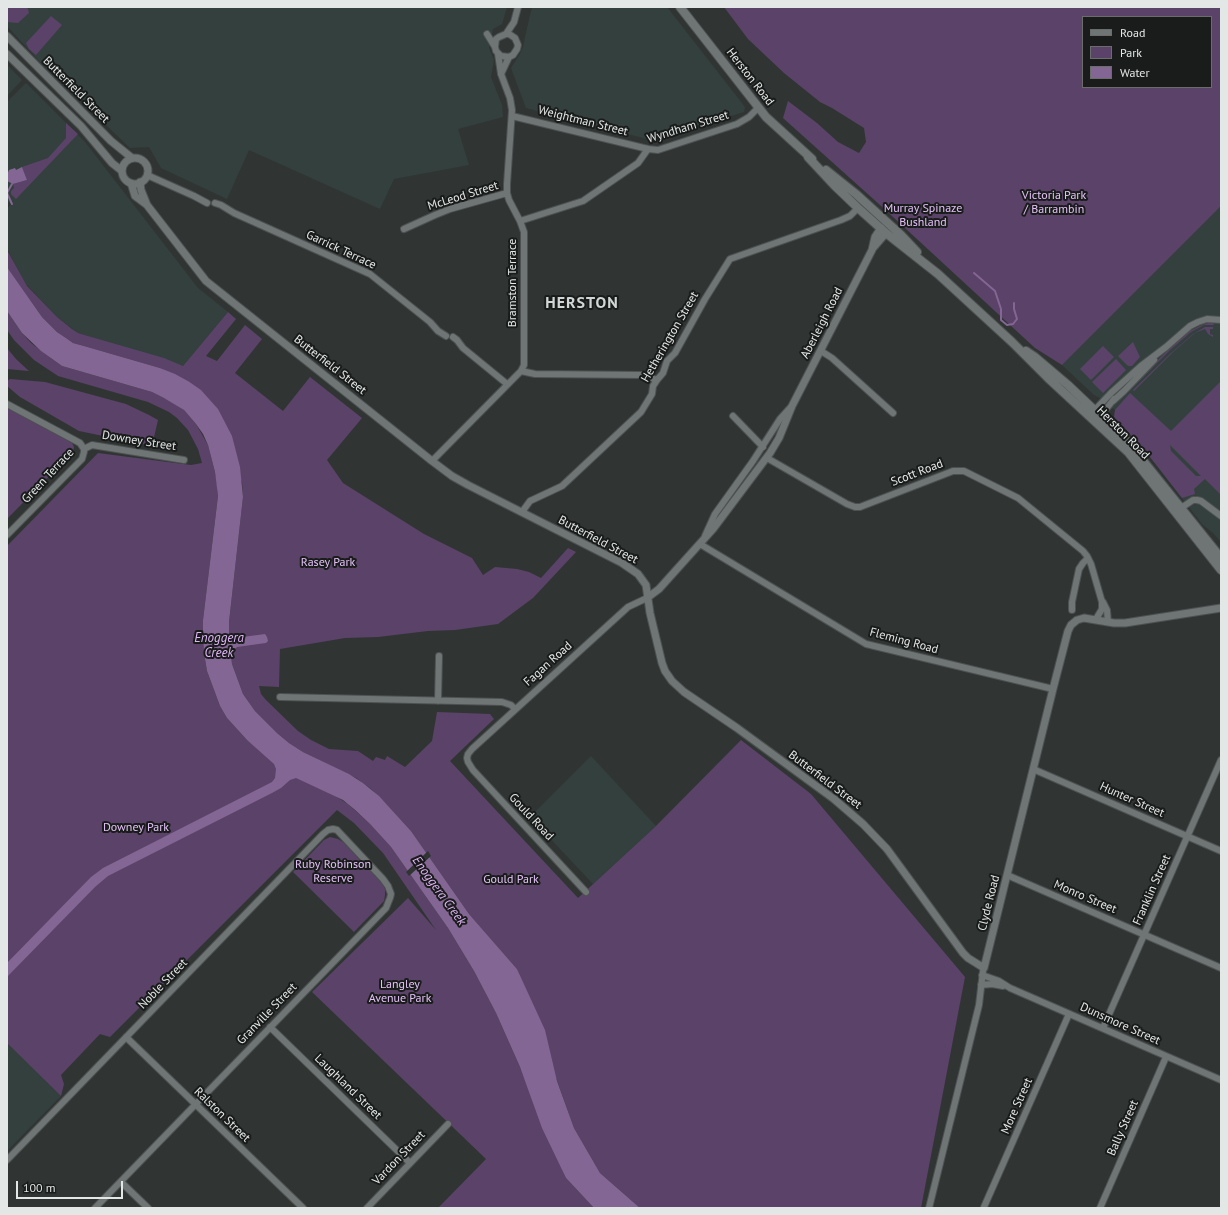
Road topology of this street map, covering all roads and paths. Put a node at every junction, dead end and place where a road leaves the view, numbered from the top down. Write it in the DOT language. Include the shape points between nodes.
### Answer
graph roads {
  1 [pos="518,7"];
  2 [pos="680,7"];
  3 [pos="514,22"];
  4 [pos="504,34"];
  5 [pos="7,36"];
  6 [pos="515,38"];
  7 [pos="495,47"];
  8 [pos="7,54"];
  9 [pos="498,54"];
  10 [pos="509,57"];
  11 [pos="501,74"];
  12 [pos="759,107"];
  13 [pos="512,116"];
  14 [pos="648,149"];
  15 [pos="808,156"];
  16 [pos="132,158"];
  17 [pos="122,171"];
  18 [pos="147,175"];
  19 [pos="140,182"];
  20 [pos="131,183"];
  21 [pos="507,193"];
  22 [pos="207,203"];
  23 [pos="215,203"];
  24 [pos="147,205"];
  25 [pos="858,208"];
  26 [pos="520,222"];
  27 [pos="889,224"];
  28 [pos="404,229"];
  29 [pos="884,231"];
  30 [pos="938,274"];
  31 [pos="1221,320"];
  32 [pos="1166,347"];
  33 [pos="821,351"];
  34 [pos="521,370"];
  35 [pos="657,380"];
  36 [pos="1124,382"];
  37 [pos="507,384"];
  38 [pos="1113,401"];
  39 [pos="7,404"];
  40 [pos="792,406"];
  41 [pos="893,413"];
  42 [pos="733,416"];
  43 [pos="1095,416"];
  44 [pos="763,447"];
  45 [pos="84,449"];
  46 [pos="767,458"];
  47 [pos="184,460"];
  48 [pos="432,461"];
  49 [pos="1182,508"];
  50 [pos="522,512"];
  51 [pos="1221,516"];
  52 [pos="7,535"];
  53 [pos="701,543"];
  54 [pos="1202,545"];
  55 [pos="1088,558"];
  56 [pos="1221,558"];
  57 [pos="1221,570"];
  58 [pos="647,598"];
  59 [pos="1102,600"];
  60 [pos="1221,608"];
  61 [pos="1072,610"];
  62 [pos="1092,619"];
  63 [pos="1108,622"];
  64 [pos="439,656"];
  65 [pos="1053,689"];
  66 [pos="280,697"];
  67 [pos="438,701"];
  68 [pos="515,710"];
  69 [pos="468,754"];
  70 [pos="1221,760"];
  71 [pos="1034,769"];
  72 [pos="337,830"];
  73 [pos="1188,836"];
  74 [pos="1221,850"];
  75 [pos="1007,875"];
  76 [pos="586,892"];
  77 [pos="1144,935"];
  78 [pos="1221,968"];
  79 [pos="983,971"];
  80 [pos="981,986"];
  81 [pos="1010,988"];
  82 [pos="1069,1014"];
  83 [pos="270,1027"];
  84 [pos="1103,1028"];
  85 [pos="126,1037"];
  86 [pos="1166,1057"];
  87 [pos="1221,1080"];
  88 [pos="196,1104"];
  89 [pos="448,1124"];
  90 [pos="7,1160"];
  91 [pos="410,1163"];
  92 [pos="121,1182"];
  93 [pos="984,1207"];
  94 [pos="95,1208"];
  95 [pos="148,1208"];
  96 [pos="304,1208"];
  97 [pos="366,1208"];
  98 [pos="929,1208"];
  99 [pos="1100,1208"];
  1 -- 3 [label="street"];
  2 -- 12 [label="main road, Herston Road"];
  3 -- 4 [label="street"];
  3 -- 6 [label="street"];
  4 -- 6 [label="street"];
  4 -- 7 [label="street" via="496,39"];
  4 -- 7 [label="street" via="487,34"];
  5 -- 16 [label="street, Butterfield Street" via="107,137"];
  6 -- 10 [label="street" via="517,49"];
  7 -- 9 [label="street"];
  8 -- 17 [label="street, Butterfield Street" via="81,126 112,163"];
  9 -- 10 [label="street"];
  9 -- 11 [label="street, Bramston Terrace"];
  10 -- 11 [label="street"];
  11 -- 13 [label="street, Bramston Terrace" via="510,98"];
  12 -- 14 [label="street, Wyndham Street" via="737,124 658,150"];
  12 -- 15 [label="main road, Herston Road" via="773,124"];
  13 -- 14 [label="street, Weightman Street"];
  13 -- 21 [label="street, Bramston Terrace"];
  14 -- 26 [label="street, Wyndham Street" via="638,163 583,201"];
  15 -- 25 [label="main road, Herston Road"];
  15 -- 27 [label="main road, Herston Road" via="845,184"];
  16 -- 17 [label="street" via="124,163"];
  16 -- 18 [label="street" via="139,158 145,163"];
  17 -- 20 [label="street" via="125,179"];
  18 -- 19 [label="street"];
  18 -- 22 [label="street"];
  19 -- 20 [label="street"];
  19 -- 24 [label="street, Butterfield Street"];
  20 -- 24 [label="street, Butterfield Street" via="135,196"];
  21 -- 26 [label="street, Bramston Terrace"];
  21 -- 28 [label="street, McLeod Street" via="450,209"];
  23 -- 37 [label="street, Garrick Terrace" via="370,274 438,331 457,340 463,348"];
  24 -- 48 [label="street, Butterfield Street" via="214,288"];
  25 -- 29 [label="main road, Herston Road"];
  25 -- 35 [label="street, Hetherington Street" via="842,220 730,259 675,353 667,361 663,374"];
  26 -- 34 [label="street, Bramston Terrace" via="524,232 524,365"];
  27 -- 29 [label="main road"];
  27 -- 30 [label="main road, Herston Road"];
  29 -- 30 [label="main road, Herston Road"];
  29 -- 33 [label="street, Aberleigh Road"];
  30 -- 43 [label="main road, Herston Road" via="1048,378"];
  31 -- 32 [label="street" via="1207,319 1198,322"];
  32 -- 36 [label="street"];
  32 -- 38 [label="street"];
  33 -- 40 [label="street, Aberleigh Road"];
  33 -- 41 [label="street"];
  34 -- 35 [label="street" via="535,374 643,374"];
  34 -- 37 [label="street"];
  35 -- 50 [label="street, Hetherington Street" via="641,412 562,486 530,501"];
  36 -- 38 [label="street"];
  36 -- 43 [label="street" via="1111,393"];
  37 -- 48 [label="street"];
  38 -- 43 [label="street"];
  39 -- 45 [label="street" via="76,442"];
  40 -- 44 [label="street, Aberleigh Road" via="780,419"];
  40 -- 46 [label="street, Aberleigh Road" via="779,438"];
  42 -- 44 [label="street"];
  43 -- 49 [label="main road, Herston Road" via="1128,442"];
  43 -- 54 [label="main road, Herston Road" via="1130,454"];
  44 -- 53 [label="street, Aberleigh Road" via="713,518"];
  45 -- 47 [label="street, Downey Street" via="92,445"];
  45 -- 52 [label="street, Green Terrace" via="82,459"];
  46 -- 53 [label="street, Aberleigh Road"];
  46 -- 55 [label="street, Scott Road" via="855,507 953,471 964,471 1018,498 1083,551"];
  48 -- 50 [label="street, Butterfield Street" via="458,480"];
  49 -- 51 [label="street" via="1192,500 1197,500"];
  49 -- 54 [label="main road" via="1186,520"];
  49 -- 56 [label="main road, Herston Road"];
  50 -- 58 [label="street, Butterfield Street" via="635,571 646,585"];
  53 -- 58 [label="street, Aberleigh Road" via="659,590"];
  53 -- 65 [label="street, Fleming Road" via="866,644"];
  54 -- 57 [label="main road, Herston Road"];
  55 -- 59 [label="street, Scott Road"];
  55 -- 61 [label="street" via="1079,569"];
  58 -- 68 [label="street, Fagan Road" via="628,607"];
  58 -- 79 [label="street, Butterfield Street" via="662,663 672,681 834,799 863,824 887,849 963,952"];
  59 -- 62 [label="street" via="1102,609"];
  59 -- 63 [label="street, Scott Road" via="1107,610"];
  60 -- 63 [label="street" via="1130,623"];
  62 -- 63 [label="street"];
  62 -- 65 [label="street, Clyde Road" via="1080,618 1070,626"];
  64 -- 67 [label="street"];
  65 -- 71 [label="street, Clyde Road"];
  66 -- 67 [label="street"];
  67 -- 68 [label="street" via="502,702 511,705"];
  68 -- 69 [label="street, Fagan Road"];
  69 -- 76 [label="street, Gould Road" via="468,762 473,770"];
  70 -- 73 [label="street, Franklin Street"];
  71 -- 73 [label="street, Hunter Street"];
  71 -- 75 [label="street, Clyde Road"];
  72 -- 83 [label="street, Granville Street" via="383,879 390,890 390,898 386,908"];
  72 -- 85 [label="street, Noble Street" via="328,830 323,834"];
  73 -- 74 [label="street, Hunter Street"];
  73 -- 77 [label="street, Franklin Street"];
  75 -- 77 [label="street, Monro Street"];
  75 -- 79 [label="street, Clyde Road"];
  77 -- 78 [label="street, Monro Street"];
  77 -- 84 [label="street, Franklin Street"];
  79 -- 80 [label="street, Clyde Road"];
  79 -- 81 [label="street, Dunsmore Street"];
  80 -- 81 [label="street, Dunsmore Street" via="995,984"];
  80 -- 98 [label="street, Clyde Road" via="979,1005"];
  81 -- 82 [label="street, Dunsmore Street"];
  82 -- 84 [label="street, Dunsmore Street"];
  82 -- 93 [label="street, More Street"];
  83 -- 88 [label="street, Granville Street"];
  83 -- 91 [label="street, Laughland Street"];
  84 -- 86 [label="street, Dunsmore Street"];
  85 -- 88 [label="street, Ralston Street"];
  85 -- 90 [label="street, Noble Street"];
  86 -- 87 [label="street, Dunsmore Street"];
  86 -- 99 [label="street, Bally Street"];
  88 -- 92 [label="street, Granville Street"];
  88 -- 96 [label="street, Ralston Street"];
  89 -- 91 [label="street, Vardon Street"];
  91 -- 97 [label="street, Vardon Street"];
  92 -- 94 [label="street, Granville Street"];
  92 -- 95 [label="street"];
}
